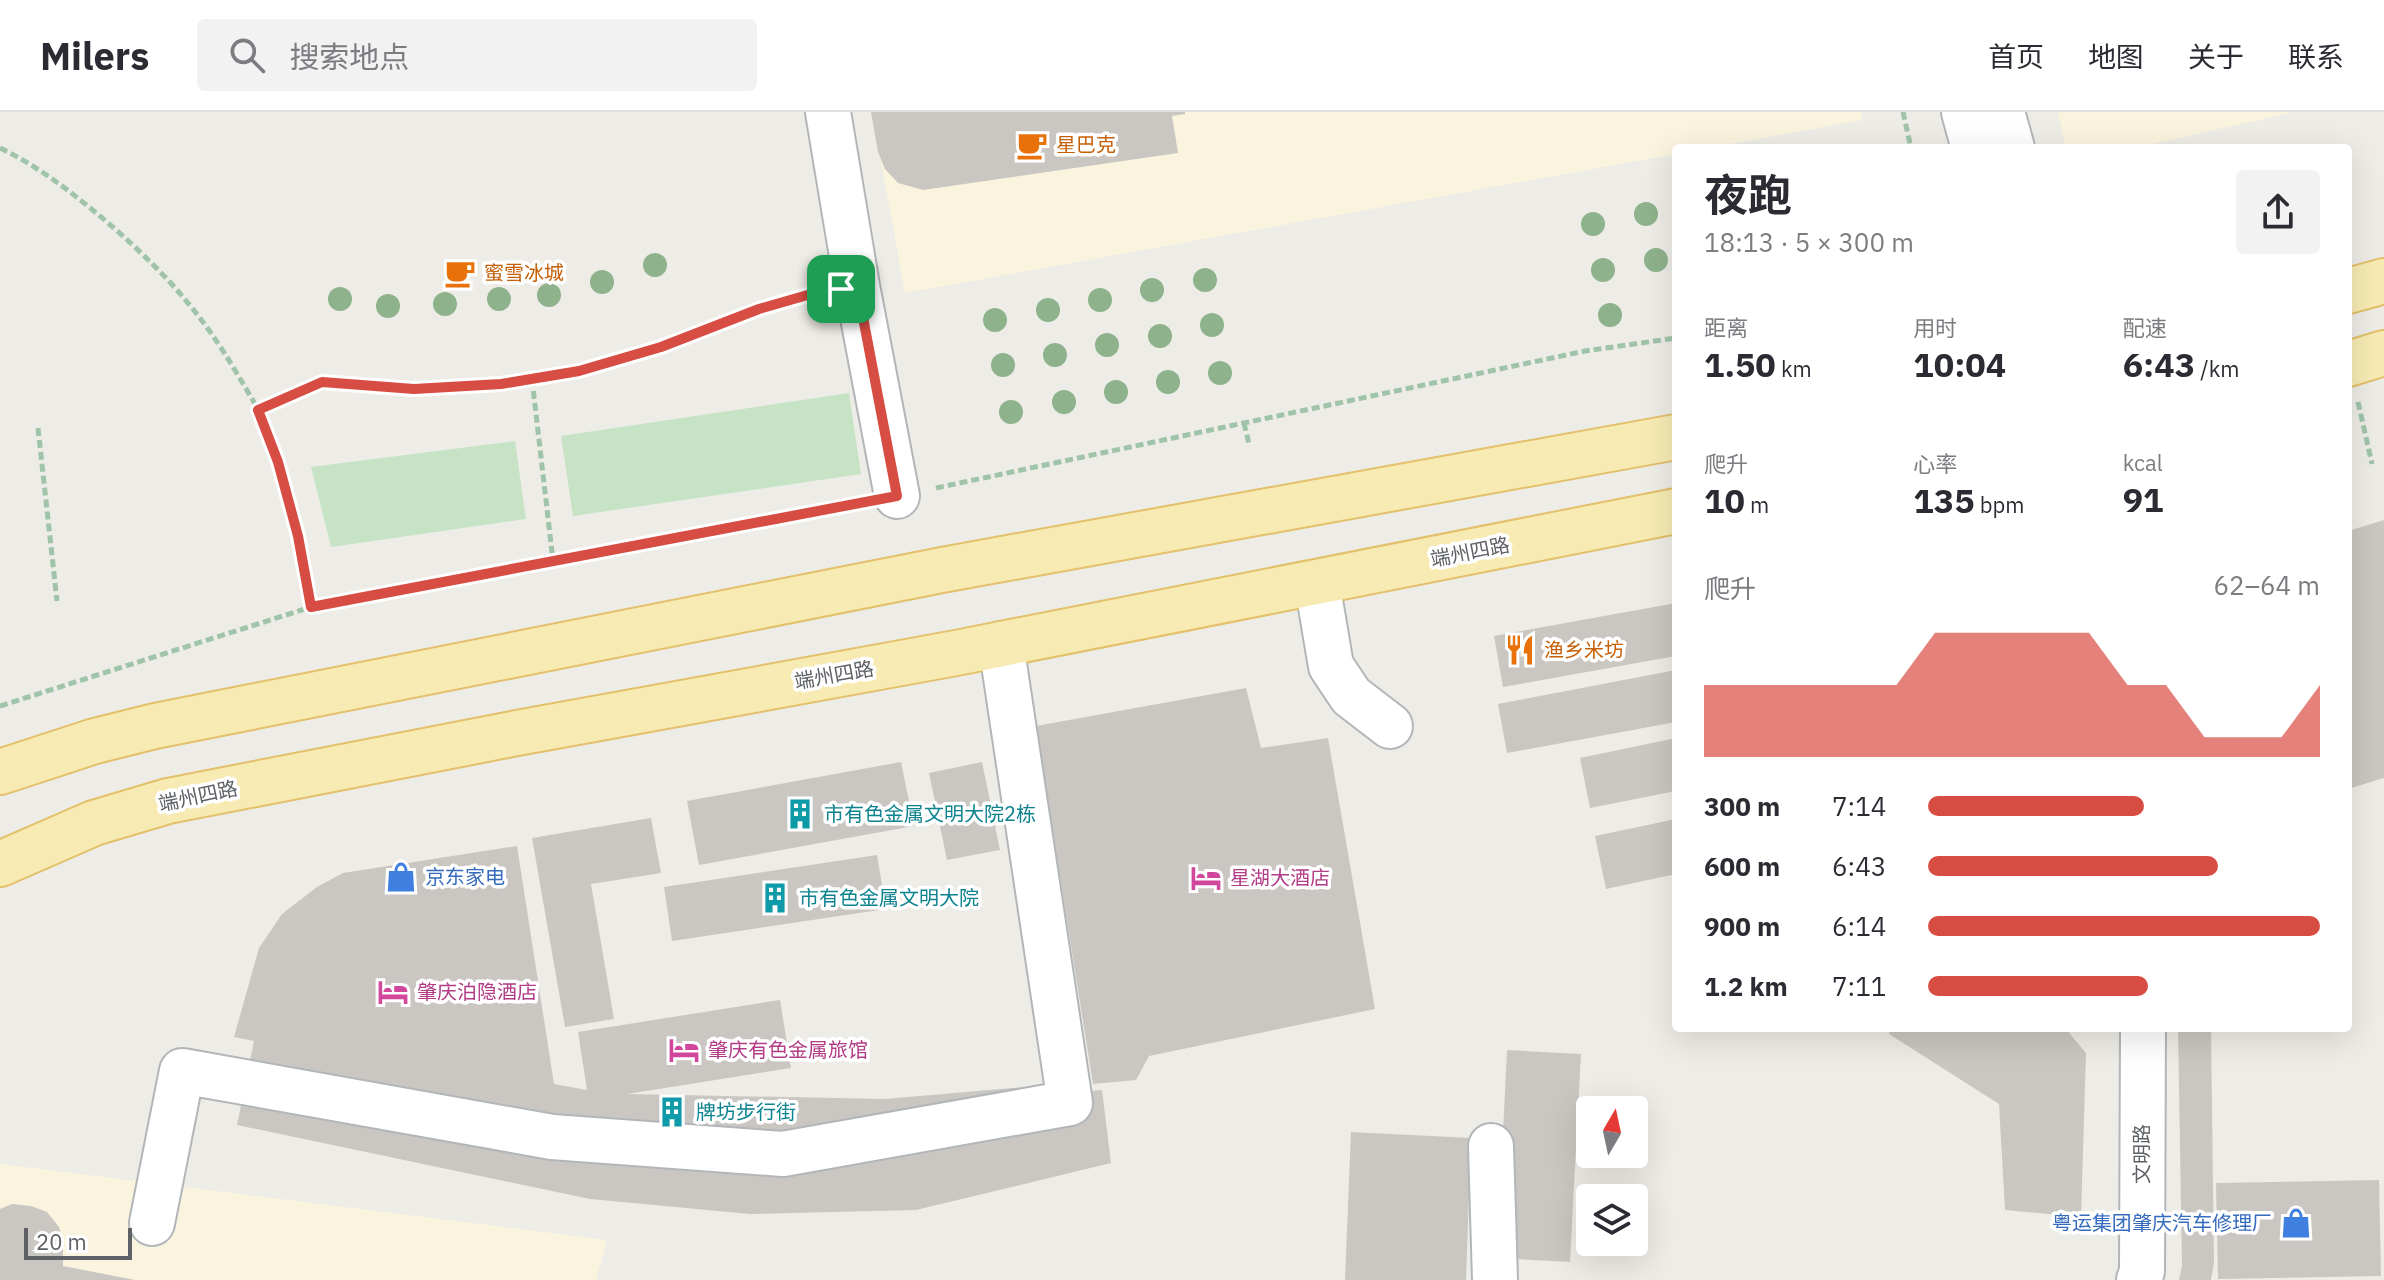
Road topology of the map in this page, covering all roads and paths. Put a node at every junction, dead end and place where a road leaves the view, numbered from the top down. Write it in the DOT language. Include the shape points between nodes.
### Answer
graph roads {
  1 [pos="828,112"];
  2 [pos="1903,112"];
  3 [pos="1964,112"];
  4 [pos="2002,112"];
  5 [pos="1910,144"];
  6 [pos="1973,144"];
  7 [pos="2011,144"];
  8 [pos="0,148"];
  9 [pos="2384,281"];
  10 [pos="857,286"];
  11 [pos="2352,290"];
  12 [pos="1672,339"];
  13 [pos="2361,360"];
  14 [pos="532,379"];
  15 [pos="258,410"];
  16 [pos="1244,423"];
  17 [pos="38,428"];
  18 [pos="1672,438"];
  19 [pos="1249,444"];
  20 [pos="2372,464"];
  21 [pos="897,496"];
  22 [pos="1672,512"];
  23 [pos="554,562"];
  24 [pos="1317,583"];
  25 [pos="57,601"];
  26 [pos="311,607"];
  27 [pos="1001,644"];
  28 [pos="1331,666"];
  29 [pos="0,706"];
  30 [pos="0,772"];
  31 [pos="0,864"];
  32 [pos="2143,1032"];
  33 [pos="1491,1146"];
  34 [pos="152,1223"];
  35 [pos="1495,1280"];
  36 [pos="2139,1280"];
  1 -- 10 [label="street"];
  2 -- 5 [label="path"];
  3 -- 6 [label="street"];
  4 -- 7 [label="street"];
  8 -- 15 [label="path" via="53,179 155,264 194,308"];
  9 -- 11 [label="main road"];
  10 -- 14 [label="path" via="759,309 661,347 579,371"];
  10 -- 21 [label="street"];
  12 -- 16 [label="path" via="1585,351"];
  13 -- 20 [label="path"];
  14 -- 15 [label="path" via="414,389 322,382"];
  14 -- 23 [label="path"];
  15 -- 26 [label="path" via="298,536"];
  16 -- 19 [label="path"];
  16 -- 21 [label="path"];
  17 -- 25 [label="path"];
  18 -- 30 [label="main road" via="942,570 155,726"];
  21 -- 23 [label="path"];
  22 -- 24 [label="main road, 端州四路"];
  23 -- 26 [label="path"];
  24 -- 27 [label="main road, 端州四路"];
  24 -- 28 [label="street"];
  26 -- 29 [label="path"];
  27 -- 31 [label="main road, 端州四路" via="168,801 94,823"];
  27 -- 34 [label="street" via="1070,1103 783,1154 552,1137 182,1071"];
  32 -- 36 [label="street, 文明路"];
  33 -- 35 [label="street"];
}
